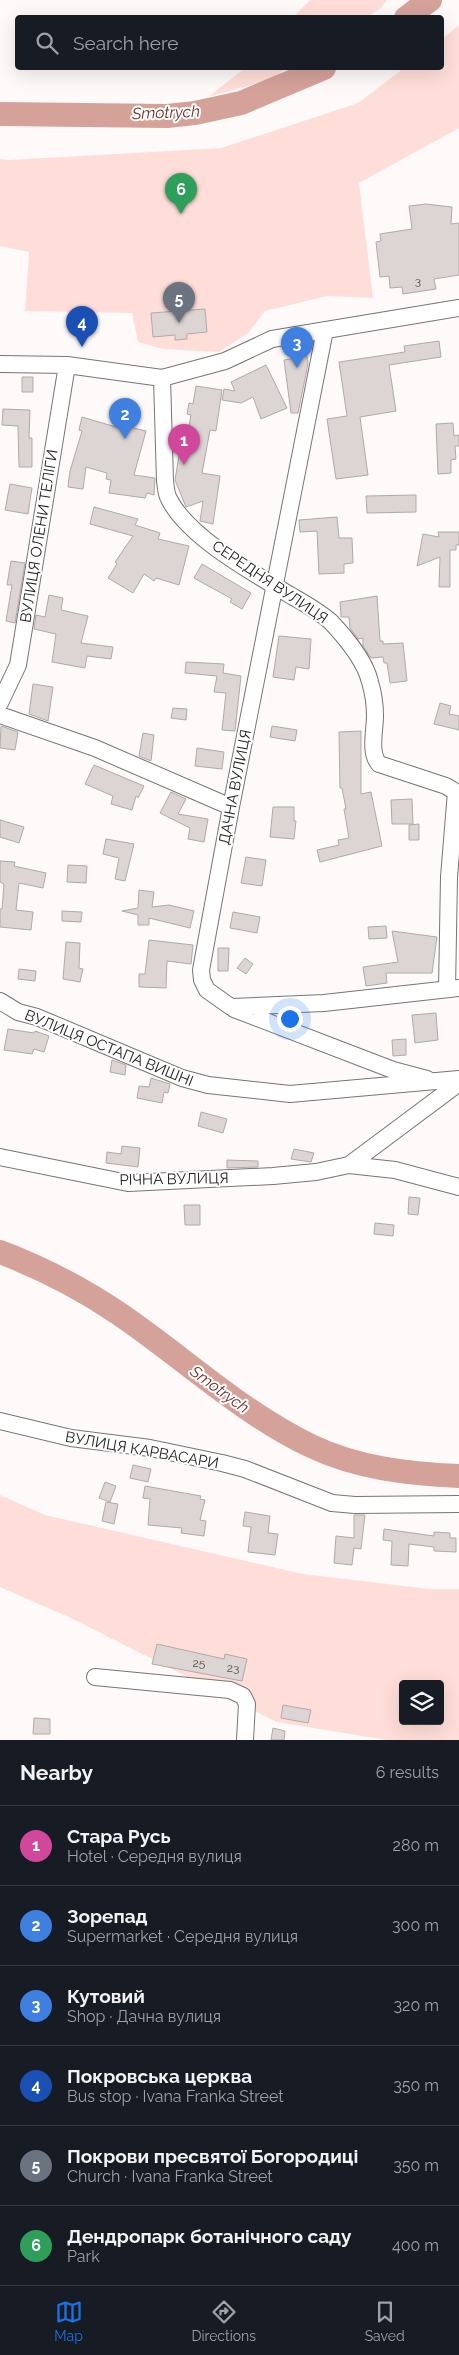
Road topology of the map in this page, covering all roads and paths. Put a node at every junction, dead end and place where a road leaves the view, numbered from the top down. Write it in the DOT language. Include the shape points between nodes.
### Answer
graph roads {
  1 [pos="459,308"];
  2 [pos="325,330"];
  3 [pos="0,364"];
  4 [pos="67,365"];
  5 [pos="162,378"];
  6 [pos="275,586"];
  7 [pos="0,703"];
  8 [pos="0,715"];
  9 [pos="457,793"];
  10 [pos="231,807"];
  11 [pos="453,988"];
  12 [pos="0,1001"];
  13 [pos="231,1007"];
  14 [pos="459,1081"];
  15 [pos="434,1082"];
  16 [pos="0,1157"];
  17 [pos="348,1164"];
  18 [pos="459,1187"];
  19 [pos="0,1420"];
  20 [pos="459,1504"];
  21 [pos="94,1677"];
  22 [pos="245,1740"];
  1 -- 2 [label="street"];
  2 -- 5 [label="street" via="272,339 225,361"];
  2 -- 6 [label="street, ДАЧНА ВУЛИЦЯ"];
  3 -- 4 [label="street"];
  4 -- 5 [label="street"];
  4 -- 7 [label="street, ВУЛИЦЯ ОЛЕНИ ТЕЛІГИ" via="18,665"];
  5 -- 6 [label="street, СЕРЕДНЯ ВУЛИЦЯ" via="167,498 183,520 204,538"];
  6 -- 9 [label="street, СЕРЕДНЯ ВУЛИЦЯ" via="330,622 364,666 375,714 374,753 377,762 446,786"];
  6 -- 10 [label="street, ДАЧНА ВУЛИЦЯ"];
  8 -- 10 [label="street" via="95,748"];
  9 -- 11 [label="street" via="449,877"];
  10 -- 13 [label="street, ДАЧНА ВУЛИЦЯ" via="201,970 207,990"];
  11 -- 13 [label="street" via="324,1003"];
  12 -- 15 [label="street, ВУЛИЦЯ ОСТАПА ВИШНІ" via="18,1012 195,1083 290,1094"];
  13 -- 15 [label="street, ДАЧНА ВУЛИЦЯ" via="377,1064"];
  14 -- 15 [label="street, ВУЛИЦЯ ОСТАПА ВИШНІ"];
  14 -- 17 [label="street, РІЧНА ВУЛИЦЯ"];
  16 -- 17 [label="street, РІЧНА ВУЛИЦЯ" via="128,1183 273,1176 316,1172"];
  17 -- 18 [label="street, РІЧНА ВУЛИЦЯ" via="395,1170"];
  19 -- 20 [label="street, ВУЛИЦЯ КАРВАСАРИ" via="71,1438 150,1448 245,1469 332,1503"];
  21 -- 22 [label="street" via="230,1690 243,1696 247,1704"];
}
